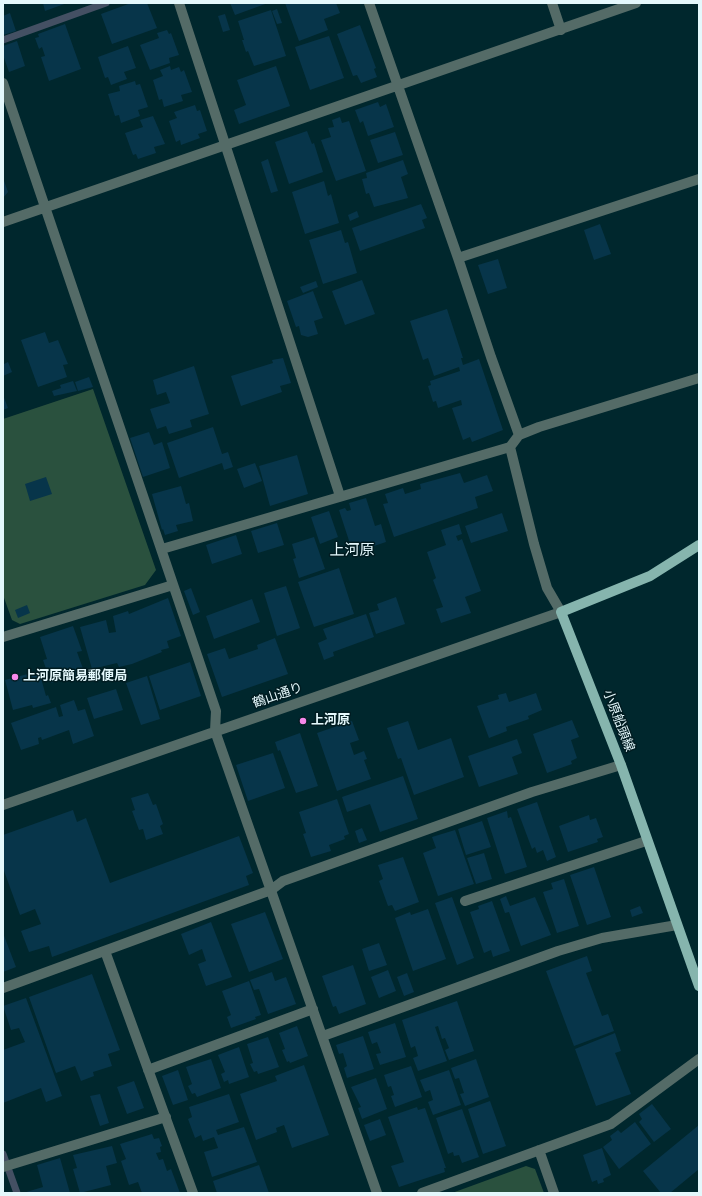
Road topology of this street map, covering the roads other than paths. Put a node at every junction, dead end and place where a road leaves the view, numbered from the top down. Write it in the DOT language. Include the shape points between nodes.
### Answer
graph roads {
  1 [pos="179,3"];
  2 [pos="369,3"];
  3 [pos="552,3"];
  4 [pos="636,3"];
  5 [pos="561,30"];
  6 [pos="3,83"];
  7 [pos="398,84"];
  8 [pos="225,144"];
  9 [pos="699,179"];
  10 [pos="46,207"];
  11 [pos="3,222"];
  12 [pos="458,258"];
  13 [pos="699,378"];
  14 [pos="519,435"];
  15 [pos="510,447"];
  16 [pos="340,496"];
  17 [pos="699,545"];
  18 [pos="162,549"];
  19 [pos="173,585"];
  20 [pos="561,612"];
  21 [pos="3,635"];
  22 [pos="215,731"];
  23 [pos="621,765"];
  24 [pos="3,805"];
  25 [pos="646,840"];
  26 [pos="271,890"];
  27 [pos="465,902"];
  28 [pos="677,925"];
  29 [pos="105,951"];
  30 [pos="696,968"];
  31 [pos="699,986"];
  32 [pos="3,988"];
  33 [pos="313,1009"];
  34 [pos="323,1036"];
  35 [pos="699,1059"];
  36 [pos="148,1070"];
  37 [pos="166,1117"];
  38 [pos="539,1150"];
  39 [pos="8,1166"];
  40 [pos="193,1193"];
  41 [pos="377,1193"];
  42 [pos="422,1193"];
  43 [pos="554,1193"];
  1 -- 8 [label="street"];
  2 -- 7 [label="street"];
  3 -- 5 [label="street"];
  4 -- 5 [label="street"];
  5 -- 7 [label="street"];
  6 -- 10 [label="street"];
  7 -- 8 [label="street"];
  7 -- 12 [label="street"];
  8 -- 10 [label="street"];
  8 -- 16 [label="street"];
  9 -- 12 [label="street"];
  10 -- 11 [label="street"];
  10 -- 18 [label="street"];
  12 -- 14 [label="street"];
  13 -- 14 [label="street" via="539,426"];
  14 -- 15 [label="street"];
  15 -- 16 [label="street"];
  15 -- 20 [label="street" via="547,588"];
  16 -- 18 [label="street"];
  17 -- 20 [label="main road" via="650,576"];
  18 -- 19 [label="street"];
  19 -- 21 [label="street"];
  19 -- 22 [label="street" via="216,711"];
  20 -- 22 [label="street, 鶴山通り"];
  20 -- 23 [label="main road, 小原船頭線"];
  22 -- 24 [label="street, 鶴山通り"];
  22 -- 26 [label="street"];
  23 -- 25 [label="main road, 小原船頭線"];
  23 -- 26 [label="street" via="510,800 282,881"];
  25 -- 27 [label="street"];
  25 -- 28 [label="main road, 小原船頭線"];
  26 -- 29 [label="street"];
  26 -- 33 [label="street"];
  28 -- 30 [label="main road, 小原船頭線"];
  28 -- 34 [label="street" via="602,938 558,951"];
  29 -- 32 [label="street"];
  29 -- 36 [label="street"];
  30 -- 31 [label="main road, 小原船頭線"];
  33 -- 34 [label="street"];
  33 -- 36 [label="street"];
  34 -- 41 [label="street"];
  35 -- 38 [label="street" via="612,1124"];
  36 -- 37 [label="street"];
  37 -- 39 [label="street"];
  37 -- 40 [label="street"];
  38 -- 42 [label="street"];
  38 -- 43 [label="street"];
}
